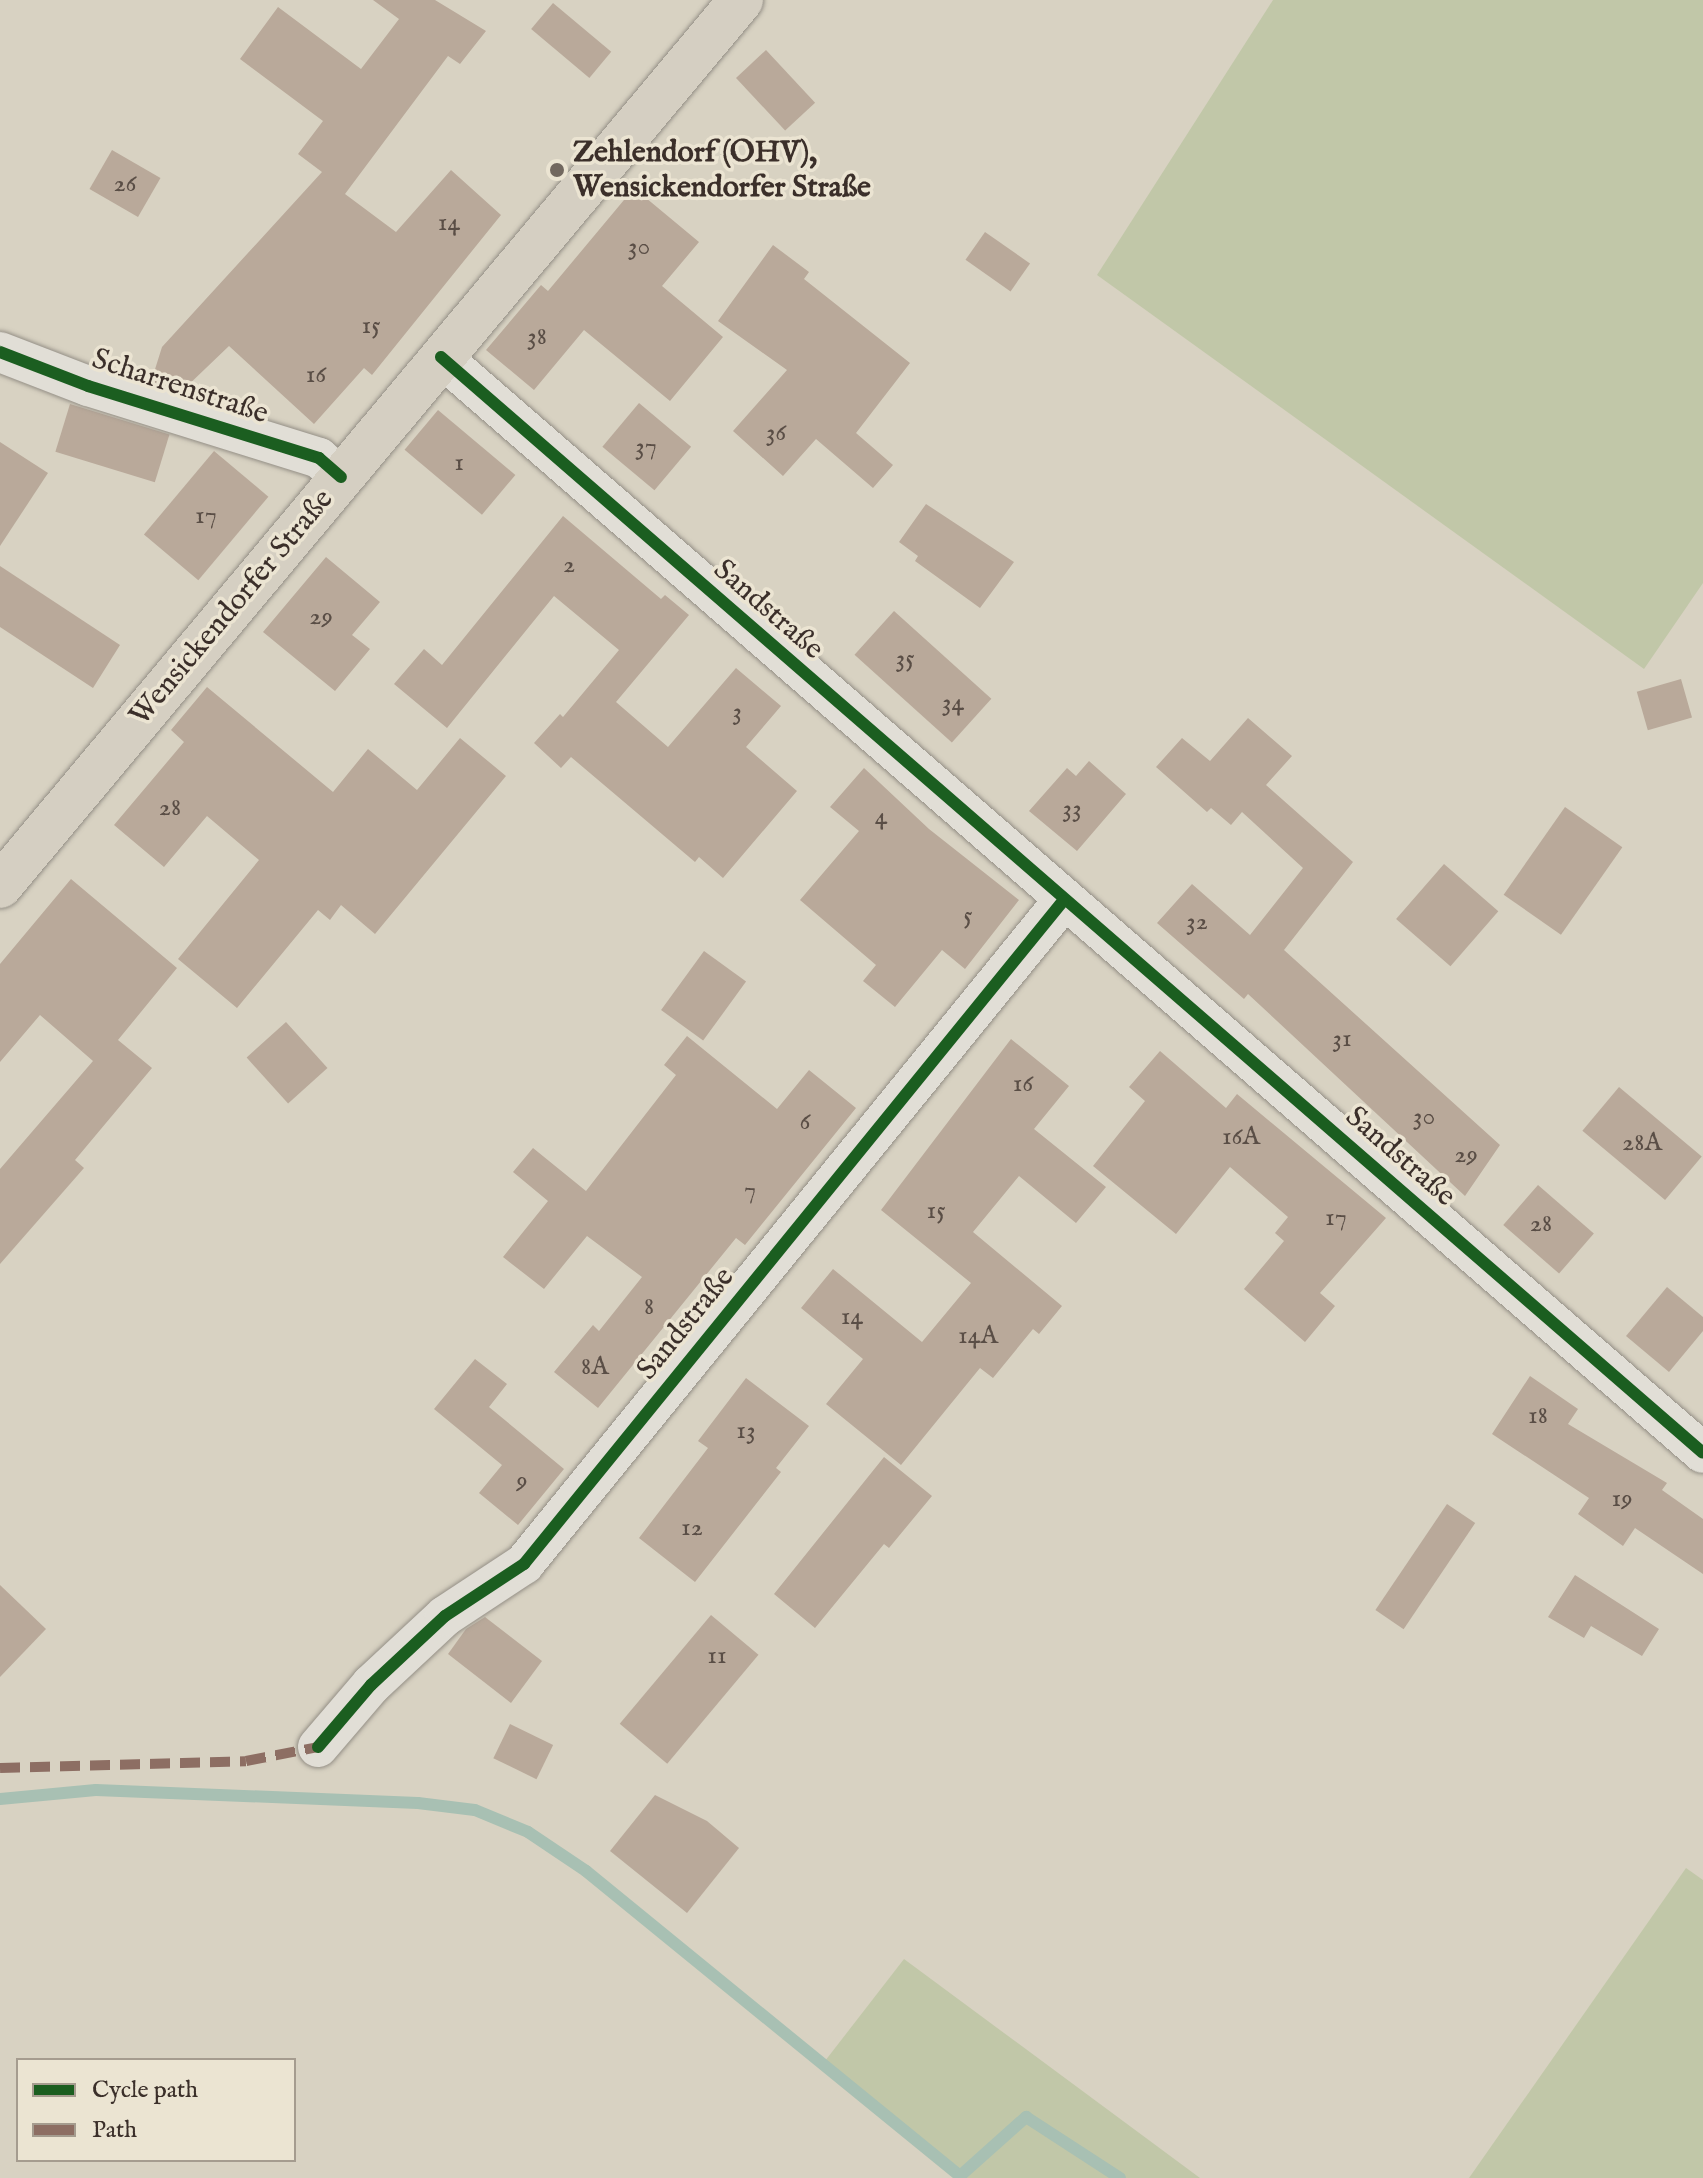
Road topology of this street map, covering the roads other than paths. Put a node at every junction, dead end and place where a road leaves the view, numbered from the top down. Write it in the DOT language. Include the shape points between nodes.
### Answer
graph roads {
  1 [pos="741,0"];
  2 [pos="0,352"];
  3 [pos="441,357"];
  4 [pos="341,477"];
  5 [pos="0,886"];
  6 [pos="1063,901"];
  7 [pos="1703,1453"];
  8 [pos="318,1747"];
  1 -- 3 [label="main road, Wensickendorfer Straße"];
  2 -- 4 [label="street, Scharrenstraße" via="88,386 319,458"];
  3 -- 4 [label="main road, Wensickendorfer Straße"];
  3 -- 6 [label="street, Sandstraße"];
  4 -- 5 [label="main road, Wensickendorfer Straße"];
  6 -- 7 [label="street, Sandstraße"];
  6 -- 8 [label="street, Sandstraße" via="524,1564 445,1616 371,1685"];
}
